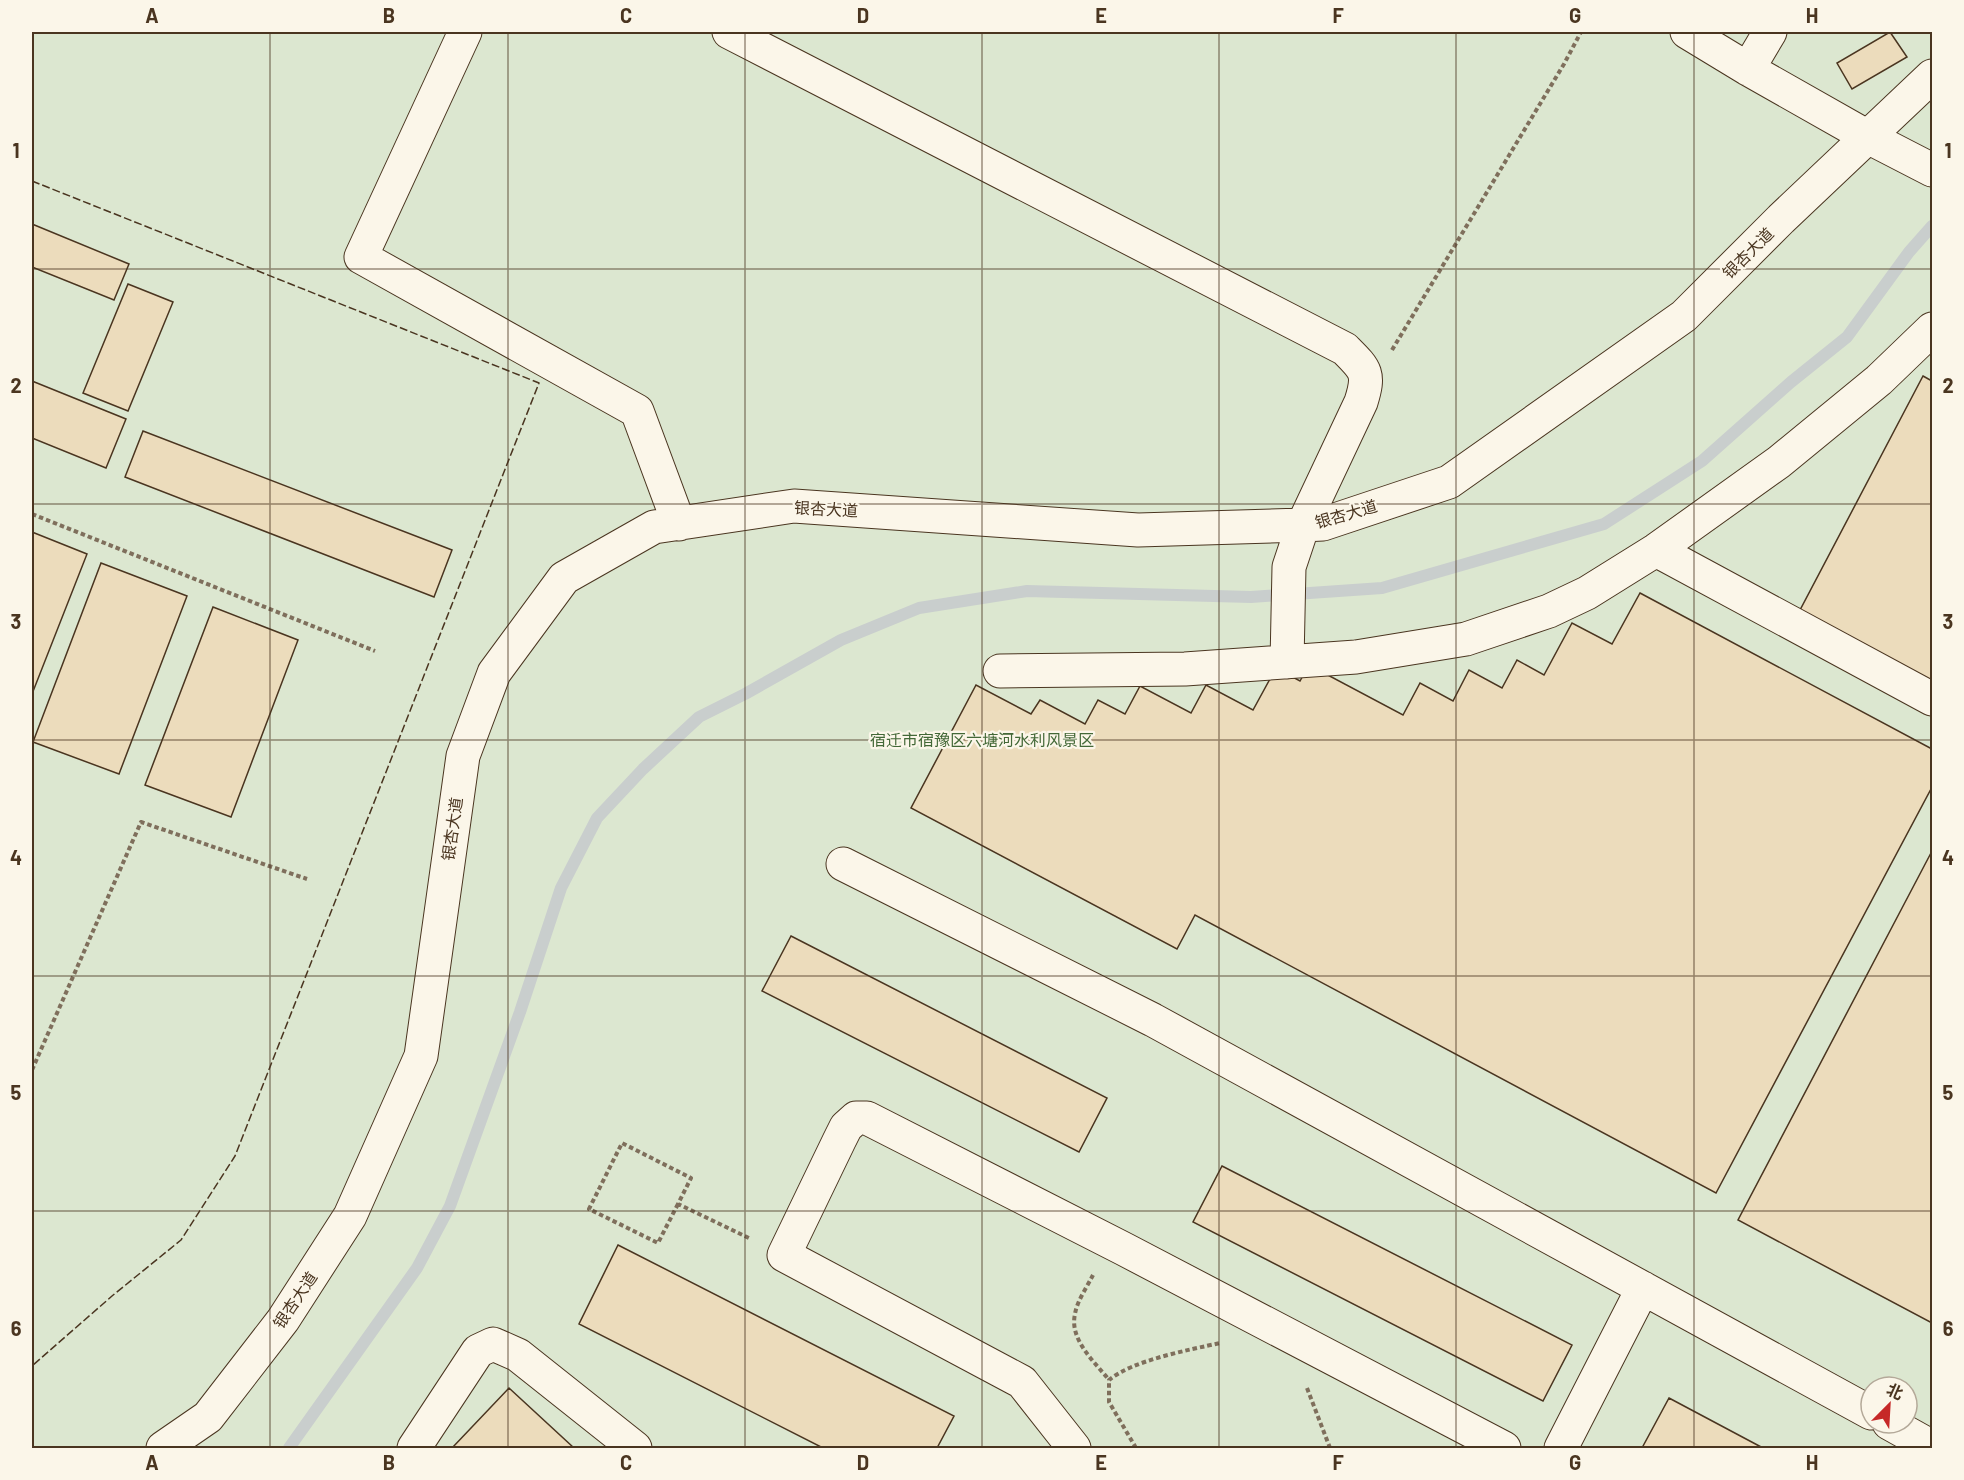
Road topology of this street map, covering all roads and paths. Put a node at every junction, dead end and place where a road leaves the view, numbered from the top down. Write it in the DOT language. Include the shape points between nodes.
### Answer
graph roads {
  1 [pos="465,32"];
  2 [pos="729,32"];
  3 [pos="1581,32"];
  4 [pos="1687,32"];
  5 [pos="1770,32"];
  6 [pos="1748,69"];
  7 [pos="1932,76"];
  8 [pos="1878,142"];
  9 [pos="1932,170"];
  10 [pos="1932,329"];
  11 [pos="1392,351"];
  12 [pos="32,514"];
  13 [pos="679,524"];
  14 [pos="1303,525"];
  15 [pos="1656,550"];
  16 [pos="375,651"];
  17 [pos="1287,662"];
  18 [pos="1000,671"];
  19 [pos="1932,699"];
  20 [pos="843,864"];
  21 [pos="307,879"];
  22 [pos="32,1070"];
  23 [pos="678,1204"];
  24 [pos="1109,1242"];
  25 [pos="784,1255"];
  26 [pos="1644,1288"];
  27 [pos="1222,1342"];
  28 [pos="1302,1343"];
  29 [pos="1109,1380"];
  30 [pos="1859,1406"];
  31 [pos="1910,1435"];
  32 [pos="1932,1447"];
  33 [pos="163,1449"];
  34 [pos="414,1449"];
  35 [pos="635,1449"];
  36 [pos="1074,1449"];
  37 [pos="1136,1449"];
  38 [pos="1330,1449"];
  39 [pos="1504,1449"];
  40 [pos="1561,1449"];
  1 -- 13 [label="street" via="360,257 637,411"];
  2 -- 14 [label="street" via="1345,350 1364,368 1367,383"];
  3 -- 11 [label="path"];
  4 -- 6 [label="street"];
  5 -- 6 [label="street"];
  6 -- 8 [label="street"];
  7 -- 8 [label="street, 银杏大道"];
  8 -- 9 [label="street"];
  8 -- 14 [label="street, 银杏大道" via="1781,219 1684,316 1449,482 1323,524"];
  10 -- 15 [label="street" via="1879,380 1779,462"];
  12 -- 16 [label="path"];
  13 -- 14 [label="street, 银杏大道" via="794,506 1138,530"];
  13 -- 33 [label="street, 银杏大道" via="654,527 564,578 494,673 463,756 421,1056 350,1216 283,1320 208,1417"];
  14 -- 17 [label="street" via="1289,567"];
  15 -- 17 [label="street" via="1587,594 1466,639 1356,657"];
  15 -- 19 [label="street"];
  17 -- 18 [label="street" via="1185,669"];
  20 -- 26 [label="street" via="1153,1020"];
  21 -- 22 [label="path" via="141,822"];
  23 -- 23 [label="path" via="691,1178 622,1143 589,1209 658,1244"];
  23 -- 25 [label="path"];
  24 -- 25 [label="street" via="867,1118 856,1118 846,1127"];
  24 -- 28 [label="street"];
  24 -- 29 [label="path" via="1075,1314 1080,1344"];
  25 -- 36 [label="street" via="1022,1382"];
  26 -- 30 [label="street"];
  26 -- 40 [label="street"];
  27 -- 29 [label="path" via="1131,1367"];
  28 -- 38 [label="path" via="1308,1394"];
  28 -- 39 [label="street"];
  29 -- 37 [label="path" via="1109,1402"];
  31 -- 32 [label="street"];
  34 -- 35 [label="street" via="478,1351 493,1344 518,1355"];
}
